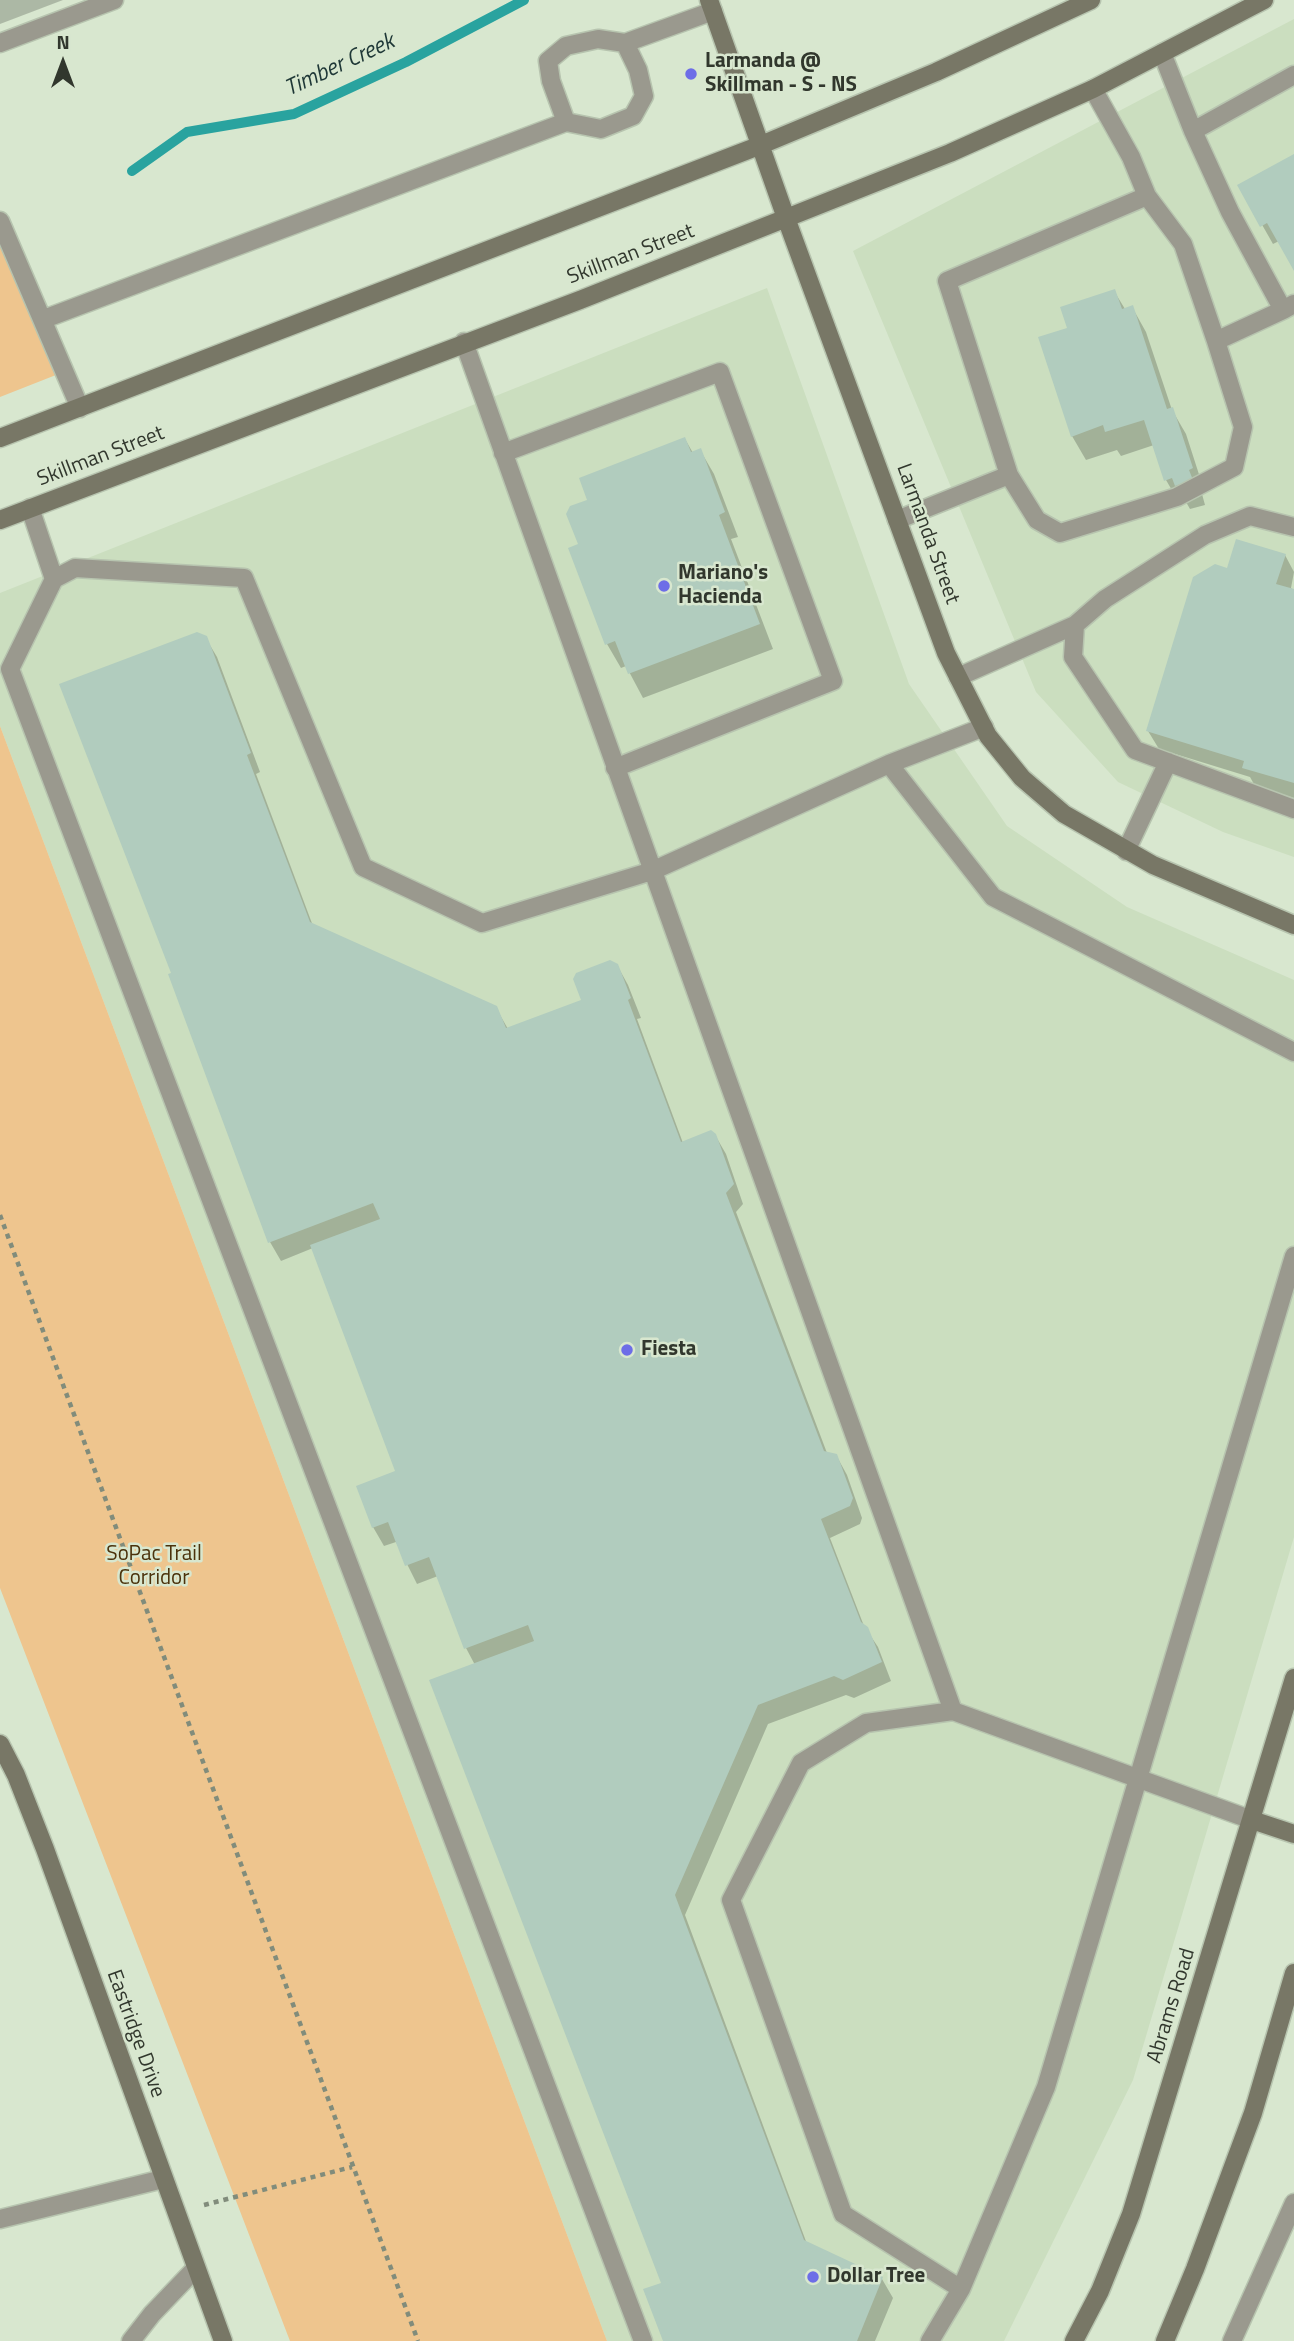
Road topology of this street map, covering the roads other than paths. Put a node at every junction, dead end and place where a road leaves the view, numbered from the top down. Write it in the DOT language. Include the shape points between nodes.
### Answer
graph roads {
  1 [pos="114,0"];
  2 [pos="1091,0"];
  3 [pos="1264,0"];
  4 [pos="711,5"];
  5 [pos="0,43"];
  6 [pos="625,43"];
  7 [pos="1162,53"];
  8 [pos="1294,75"];
  9 [pos="1093,89"];
  10 [pos="566,122"];
  11 [pos="1193,131"];
  12 [pos="761,145"];
  13 [pos="1147,196"];
  14 [pos="786,218"];
  15 [pos="0,220"];
  16 [pos="1289,307"];
  17 [pos="44,319"];
  18 [pos="1216,341"];
  19 [pos="464,342"];
  20 [pos="80,408"];
  21 [pos="0,438"];
  22 [pos="503,453"];
  23 [pos="1009,475"];
  24 [pos="30,508"];
  25 [pos="0,520"];
  26 [pos="897,520"];
  27 [pos="1294,527"];
  28 [pos="54,579"];
  29 [pos="1075,625"];
  30 [pos="958,677"];
  31 [pos="984,727"];
  32 [pos="1168,762"];
  33 [pos="889,764"];
  34 [pos="615,768"];
  35 [pos="1294,809"];
  36 [pos="1126,850"];
  37 [pos="652,871"];
  38 [pos="1294,925"];
  39 [pos="1294,1052"];
  40 [pos="1294,1256"];
  41 [pos="1294,1678"];
  42 [pos="953,1711"];
  43 [pos="0,1744"];
  44 [pos="1137,1779"];
  45 [pos="1252,1821"];
  46 [pos="1294,1834"];
  47 [pos="1294,1973"];
  48 [pos="163,2179"];
  49 [pos="1294,2203"];
  50 [pos="0,2218"];
  51 [pos="195,2269"];
  52 [pos="961,2289"];
  53 [pos="131,2341"];
  54 [pos="223,2341"];
  55 [pos="643,2341"];
  56 [pos="930,2341"];
  57 [pos="1074,2341"];
  58 [pos="1165,2341"];
  59 [pos="1232,2341"];
  1 -- 5 [label="lane"];
  2 -- 12 [label="main road" via="936,72"];
  3 -- 7 [label="main road, Skillman Street"];
  4 -- 6 [label="lane"];
  4 -- 12 [label="main road, Larmanda Street"];
  6 -- 10 [label="lane" via="598,40 566,46 548,61"];
  6 -- 10 [label="lane" via="644,96 633,116 601,129"];
  7 -- 9 [label="main road, Skillman Street"];
  7 -- 11 [label="lane"];
  8 -- 11 [label="lane"];
  9 -- 13 [label="lane"];
  9 -- 14 [label="main road, Skillman Street" via="950,153"];
  10 -- 17 [label="lane"];
  11 -- 16 [label="lane" via="1230,212"];
  12 -- 14 [label="main road, Larmanda Street"];
  12 -- 20 [label="main road"];
  13 -- 18 [label="lane" via="1183,244"];
  13 -- 23 [label="lane" via="947,281"];
  14 -- 19 [label="main road, Skillman Street"];
  14 -- 26 [label="main road, Larmanda Street"];
  15 -- 17 [label="lane"];
  16 -- 18 [label="lane"];
  17 -- 20 [label="lane"];
  18 -- 23 [label="lane" via="1243,427 1234,467 1177,497 1059,533 1037,520"];
  19 -- 22 [label="lane"];
  19 -- 24 [label="main road, Skillman Street"];
  20 -- 21 [label="main road"];
  22 -- 34 [label="lane"];
  22 -- 34 [label="lane" via="720,372 833,681"];
  23 -- 26 [label="lane"];
  24 -- 25 [label="main road, Skillman Street"];
  24 -- 28 [label="lane"];
  26 -- 30 [label="main road, Larmanda Street"];
  27 -- 29 [label="lane" via="1250,516 1205,535 1105,599"];
  28 -- 37 [label="lane" via="75,568 244,578 363,867 482,923"];
  28 -- 55 [label="lane" via="10,669"];
  29 -- 30 [label="lane"];
  29 -- 32 [label="lane" via="1073,657 1096,694 1135,750"];
  30 -- 31 [label="main road, Larmanda Street"];
  31 -- 33 [label="lane"];
  31 -- 36 [label="main road, Larmanda Street" via="1022,778 1064,814"];
  32 -- 35 [label="lane"];
  32 -- 36 [label="lane"];
  33 -- 37 [label="lane"];
  33 -- 39 [label="lane" via="993,897"];
  34 -- 37 [label="lane"];
  36 -- 38 [label="main road, Larmanda Street" via="1153,866"];
  37 -- 42 [label="lane"];
  40 -- 44 [label="lane"];
  41 -- 45 [label="main road, Abrams Road"];
  42 -- 44 [label="lane"];
  42 -- 52 [label="lane" via="866,1723 801,1763 731,1900 843,2214"];
  43 -- 48 [label="main road, Eastridge Drive" via="45,1849"];
  44 -- 45 [label="lane"];
  44 -- 52 [label="lane" via="1046,2087"];
  45 -- 46 [label="main road"];
  45 -- 57 [label="main road, Abrams Road" via="1130,2214 1100,2291"];
  47 -- 58 [label="main road" via="1253,2113"];
  48 -- 50 [label="lane"];
  48 -- 51 [label="main road, Eastridge Drive"];
  49 -- 59 [label="lane"];
  51 -- 53 [label="lane"];
  51 -- 54 [label="main road, Eastridge Drive"];
  52 -- 56 [label="lane"];
}
